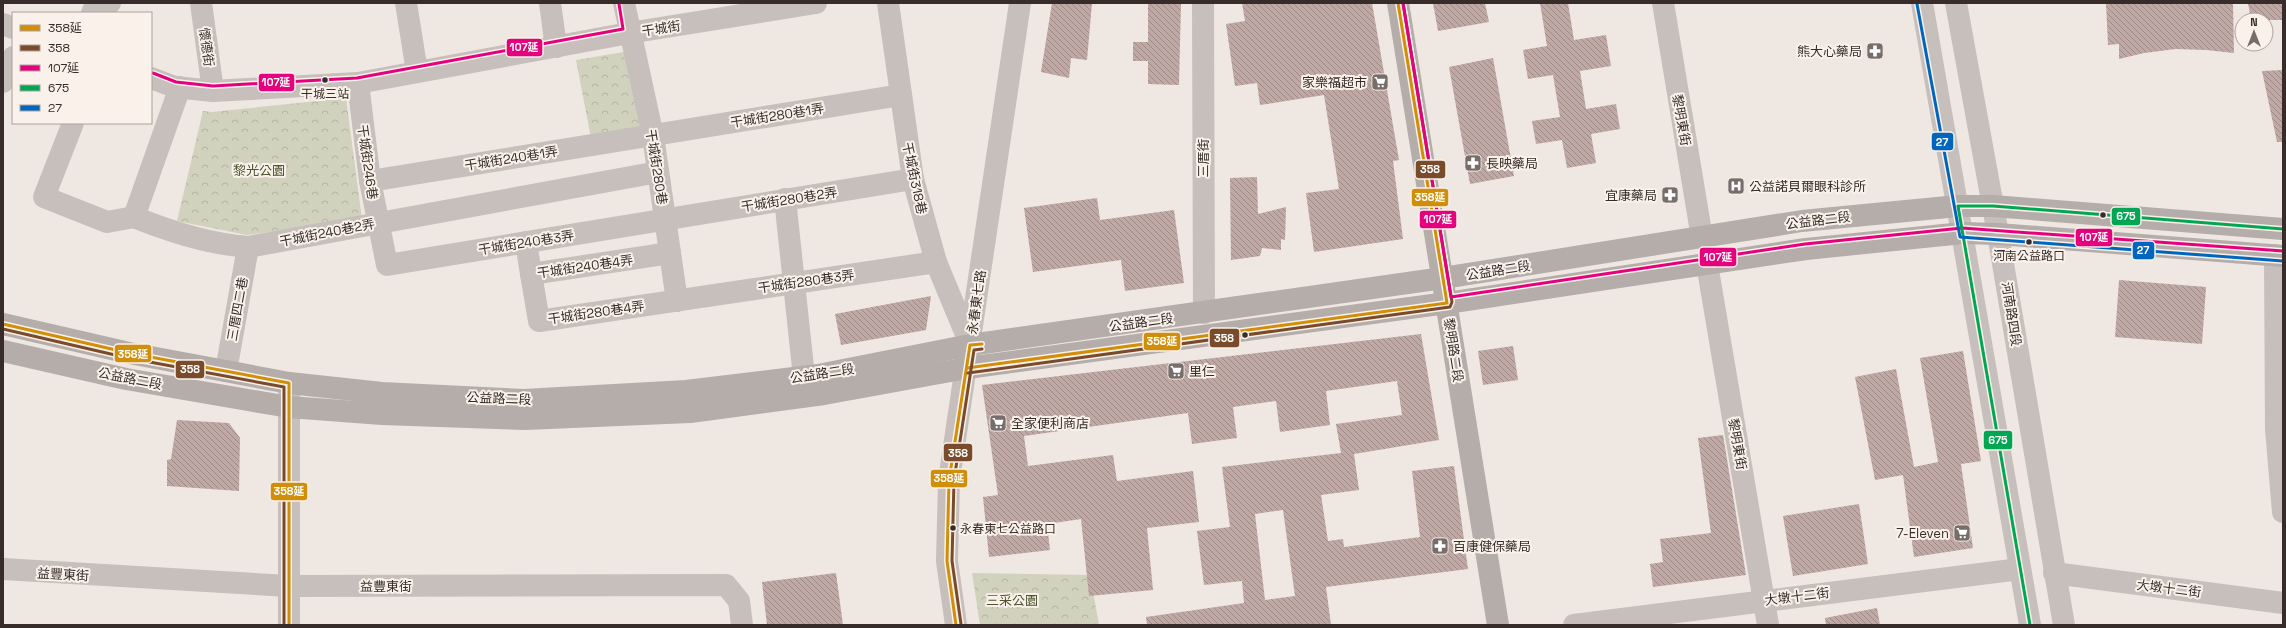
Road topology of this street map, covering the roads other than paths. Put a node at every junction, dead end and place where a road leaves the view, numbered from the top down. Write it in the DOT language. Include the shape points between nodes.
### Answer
graph roads {
  1 [pos="110,3"];
  2 [pos="201,3"];
  3 [pos="406,3"];
  4 [pos="550,3"];
  5 [pos="624,3"];
  6 [pos="816,3"];
  7 [pos="888,3"];
  8 [pos="1020,3"];
  9 [pos="1203,3"];
  10 [pos="1398,3"];
  11 [pos="1663,3"];
  12 [pos="1922,3"];
  13 [pos="1956,3"];
  14 [pos="92,12"];
  15 [pos="629,34"];
  16 [pos="556,46"];
  17 [pos="417,72"];
  18 [pos="152,78"];
  19 [pos="358,83"];
  20 [pos="180,87"];
  21 [pos="213,91"];
  22 [pos="901,95"];
  23 [pos="73,124"];
  24 [pos="653,136"];
  25 [pos="658,172"];
  26 [pos="913,179"];
  27 [pos="370,181"];
  28 [pos="785,199"];
  29 [pos="1958,206"];
  30 [pos="1993,206"];
  31 [pos="134,217"];
  32 [pos="665,219"];
  33 [pos="377,222"];
  34 [pos="2283,229"];
  35 [pos="1963,233"];
  36 [pos="1998,234"];
  37 [pos="1702,238"];
  38 [pos="526,242"];
  39 [pos="248,248"];
  40 [pos="670,254"];
  41 [pos="2279,256"];
  42 [pos="936,262"];
  43 [pos="1707,264"];
  44 [pos="387,265"];
  45 [pos="531,274"];
  46 [pos="1443,278"];
  47 [pos="794,282"];
  48 [pos="677,301"];
  49 [pos="1447,304"];
  50 [pos="1204,313"];
  51 [pos="3,324"];
  52 [pos="970,345"];
  53 [pos="3,351"];
  54 [pos="967,368"];
  55 [pos="226,371"];
  56 [pos="804,377"];
  57 [pos="289,383"];
  58 [pos="289,407"];
  59 [pos="2279,429"];
  60 [pos="2283,512"];
  61 [pos="3,569"];
  62 [pos="2020,569"];
  63 [pos="2054,573"];
  64 [pos="289,586"];
  65 [pos="1764,600"];
  66 [pos="2283,603"];
  67 [pos="289,625"];
  68 [pos="742,625"];
  69 [pos="956,625"];
  70 [pos="1498,625"];
  71 [pos="1574,625"];
  72 [pos="1768,625"];
  73 [pos="2030,625"];
  74 [pos="2064,625"];
  1 -- 14 [label="street" via="94,6"];
  2 -- 21 [label="street, 懷德街"];
  3 -- 17 [label="street"];
  4 -- 16 [label="street"];
  5 -- 15 [label="street, 干城街280巷"];
  6 -- 15 [label="street, 干城街"];
  7 -- 22 [label="street, 干城街318巷"];
  8 -- 52 [label="street, 永春東七路"];
  9 -- 50 [label="street, 三厝街"];
  10 -- 46 [label="main road, 黎明路二段"];
  11 -- 37 [label="street, 黎明東街"];
  12 -- 29 [label="street"];
  13 -- 30 [label="street, 河南路四段"];
  15 -- 16 [label="street, 干城街"];
  15 -- 24 [label="street, 干城街280巷"];
  16 -- 17 [label="street, 干城街"];
  17 -- 19 [label="street, 干城街"];
  18 -- 20 [label="street, 干城街"];
  19 -- 21 [label="street, 干城街"];
  19 -- 27 [label="street, 干城街246巷"];
  20 -- 21 [label="street, 干城街"];
  20 -- 31 [label="street"];
  22 -- 24 [label="street, 干城街280巷1弄"];
  22 -- 26 [label="street, 干城街318巷"];
  23 -- 31 [label="street" via="44,198 107,222"];
  24 -- 25 [label="street, 干城街280巷"];
  24 -- 27 [label="street, 干城街240巷1弄"];
  25 -- 32 [label="street, 干城街280巷"];
  25 -- 33 [label="street, 干城街240巷2弄"];
  26 -- 28 [label="street, 干城街280巷2弄"];
  26 -- 42 [label="street, 干城街318巷"];
  27 -- 33 [label="street, 干城街246巷"];
  28 -- 32 [label="street, 干城街280巷2弄"];
  28 -- 47 [label="street"];
  29 -- 30 [label="main road, 公益路二段"];
  29 -- 35 [label="street"];
  29 -- 37 [label="main road, 公益路二段" via="1802,221"];
  30 -- 34 [label="main road, 公益路二段"];
  30 -- 36 [label="street, 河南路四段"];
  31 -- 39 [label="street, 干城街240巷2弄" via="172,232 226,246"];
  32 -- 38 [label="street, 干城街240巷3弄"];
  32 -- 40 [label="street, 干城街280巷"];
  33 -- 39 [label="street, 干城街240巷2弄"];
  33 -- 44 [label="street, 干城街246巷"];
  35 -- 36 [label="main road, 公益路二段"];
  35 -- 43 [label="main road, 公益路二段" via="1806,249"];
  35 -- 62 [label="street"];
  36 -- 41 [label="main road, 公益路二段"];
  36 -- 63 [label="street, 河南路四段"];
  37 -- 46 [label="main road, 公益路二段"];
  38 -- 44 [label="street, 干城街240巷3弄"];
  38 -- 45 [label="street, 干城街240巷4弄"];
  39 -- 55 [label="street, 三厝四二巷"];
  40 -- 45 [label="street, 干城街240巷4弄"];
  40 -- 48 [label="street, 干城街280巷"];
  41 -- 59 [label="street"];
  42 -- 47 [label="street, 干城街280巷3弄"];
  42 -- 52 [label="street, 干城街318巷"];
  43 -- 49 [label="main road, 公益路二段"];
  43 -- 65 [label="street, 黎明東街"];
  45 -- 48 [label="street, 干城街280巷4弄" via="539,320"];
  46 -- 49 [label="main road, 黎明路二段"];
  46 -- 50 [label="main road, 公益路二段"];
  47 -- 48 [label="street, 干城街280巷3弄"];
  47 -- 56 [label="street"];
  49 -- 54 [label="main road, 公益路二段"];
  49 -- 70 [label="main road, 黎明路二段"];
  50 -- 52 [label="main road, 公益路二段"];
  51 -- 55 [label="main road, 公益路二段" via="129,353"];
  52 -- 54 [label="street, 永春東七路"];
  52 -- 56 [label="main road, 公益路二段"];
  53 -- 58 [label="main road, 公益路二段" via="126,378"];
  54 -- 58 [label="main road, 公益路二段" via="824,394 690,412 525,420"];
  54 -- 69 [label="street, 永春東七路" via="949,480 947,561"];
  55 -- 57 [label="main road, 公益路二段"];
  56 -- 57 [label="main road, 公益路二段" via="686,391 524,400 382,393"];
  57 -- 58 [label="street"];
  58 -- 64 [label="street"];
  59 -- 60 [label="street"];
  61 -- 64 [label="street, 益豐東街"];
  62 -- 65 [label="street, 大墩十二街"];
  62 -- 73 [label="street"];
  63 -- 66 [label="street, 大墩十二街"];
  63 -- 74 [label="street, 河南路四段"];
  64 -- 67 [label="street"];
  64 -- 68 [label="street, 益豐東街" via="726,585 739,601"];
  65 -- 71 [label="street, 大墩十二街"];
  65 -- 72 [label="street, 黎明東街"];
}
